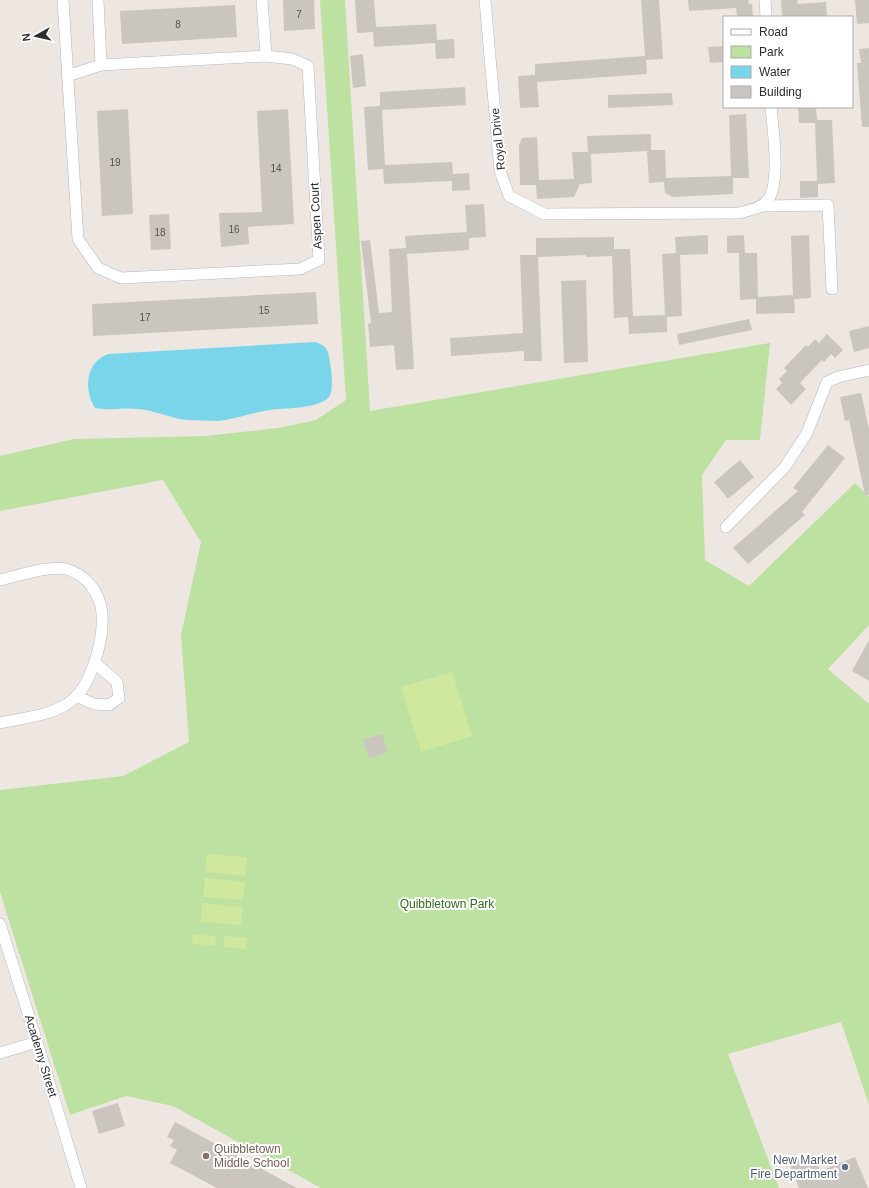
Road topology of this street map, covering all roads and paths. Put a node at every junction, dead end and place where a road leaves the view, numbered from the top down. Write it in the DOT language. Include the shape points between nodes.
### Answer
graph roads {
  1 [pos="63,0"];
  2 [pos="98,0"];
  3 [pos="262,0"];
  4 [pos="485,0"];
  5 [pos="765,0"];
  6 [pos="766,16"];
  7 [pos="266,56"];
  8 [pos="102,65"];
  9 [pos="67,76"];
  10 [pos="771,108"];
  11 [pos="760,206"];
  12 [pos="832,289"];
  13 [pos="869,370"];
  14 [pos="726,527"];
  15 [pos="0,580"];
  16 [pos="95,663"];
  17 [pos="76,696"];
  18 [pos="0,723"];
  19 [pos="0,924"];
  20 [pos="37,1042"];
  21 [pos="0,1052"];
  22 [pos="81,1188"];
  1 -- 9 [label="street, Aspen Court"];
  2 -- 8 [label="street"];
  3 -- 7 [label="street"];
  4 -- 11 [label="street, Royal Drive" via="500,171 509,196 544,214 739,213"];
  5 -- 6 [label="street"];
  7 -- 8 [label="street, Aspen Court"];
  7 -- 9 [label="street, Aspen Court" via="292,60 308,66 319,260 300,269 121,278 98,268 78,239"];
  8 -- 9 [label="street, Aspen Court"];
  10 -- 11 [label="street" via="775,170 773,189 767,201"];
  11 -- 12 [label="street" via="828,205"];
  13 -- 14 [label="street" via="827,382 807,433 785,467"];
  15 -- 16 [label="street" via="54,568 74,572 89,582 99,600 102,613 102,629"];
  16 -- 17 [label="street"];
  16 -- 17 [label="street" via="117,682 119,698 109,705 94,704"];
  17 -- 18 [label="street" via="68,704 50,711"];
  19 -- 20 [label="street, Academy Street"];
  20 -- 21 [label="street"];
  20 -- 22 [label="street, Academy Street"];
}
